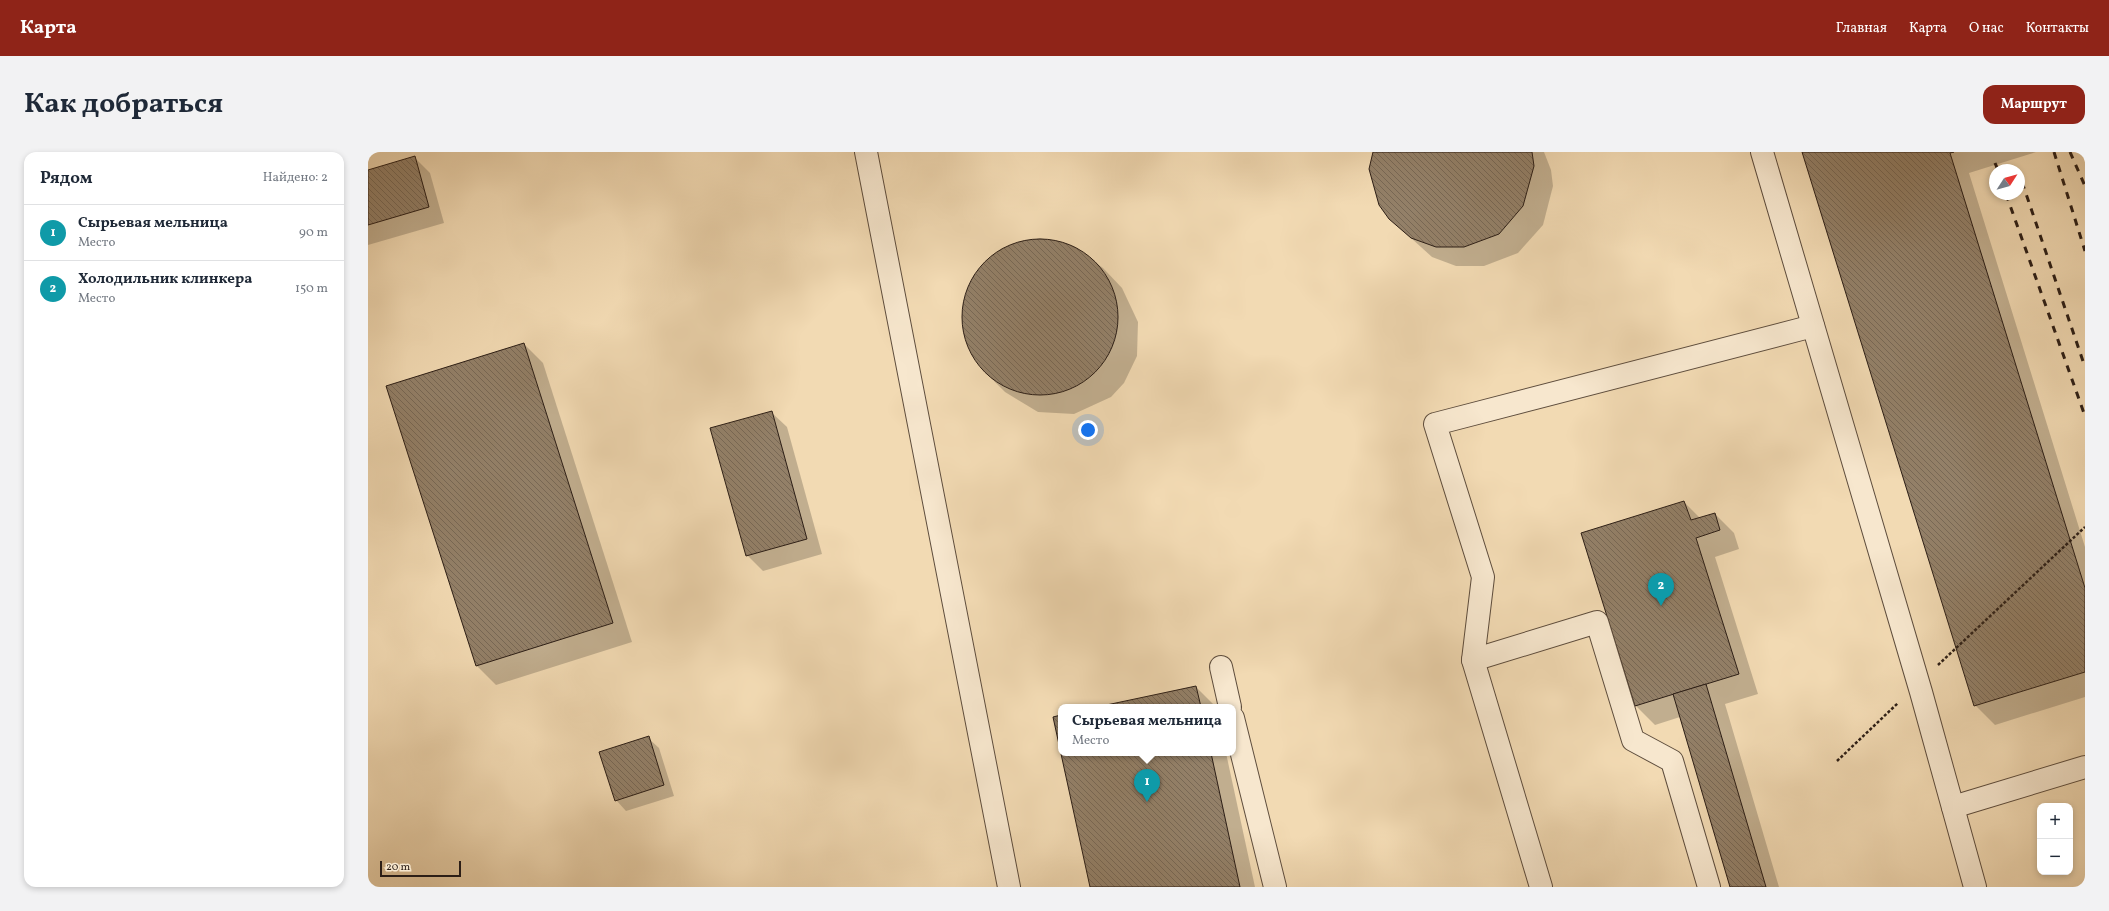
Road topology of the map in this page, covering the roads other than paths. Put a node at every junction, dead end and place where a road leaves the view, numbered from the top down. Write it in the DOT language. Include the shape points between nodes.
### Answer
graph roads {
  1 [pos="866,152"];
  2 [pos="1762,152"];
  3 [pos="1813,326"];
  4 [pos="1473,660"];
  5 [pos="1221,667"];
  6 [pos="1229,704"];
  7 [pos="1236,730"];
  8 [pos="2085,767"];
  9 [pos="1953,807"];
  10 [pos="1010,887"];
  11 [pos="1276,887"];
  12 [pos="1541,887"];
  13 [pos="1709,887"];
  14 [pos="1975,887"];
  1 -- 10 [label="street"];
  2 -- 3 [label="street"];
  3 -- 4 [label="street" via="1435,424 1483,577"];
  3 -- 9 [label="street"];
  4 -- 12 [label="street"];
  4 -- 13 [label="street" via="1597,622 1632,740 1672,761"];
  5 -- 6 [label="street"];
  7 -- 11 [label="street"];
  8 -- 9 [label="street"];
  9 -- 14 [label="street"];
}
